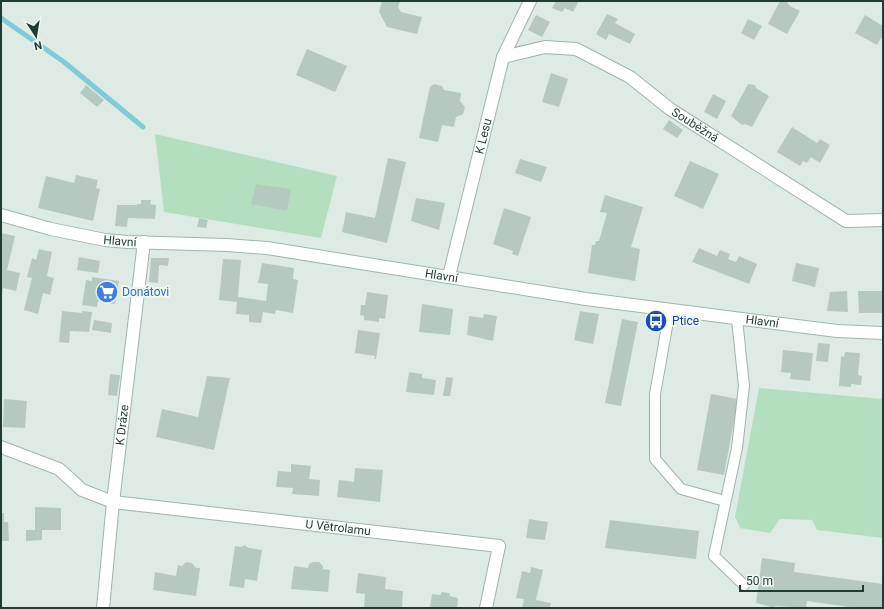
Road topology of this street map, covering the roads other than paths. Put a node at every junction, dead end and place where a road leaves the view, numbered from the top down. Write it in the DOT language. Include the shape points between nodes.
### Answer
graph roads {
  1 [pos="530,1"];
  2 [pos="503,57"];
  3 [pos="1,215"];
  4 [pos="883,220"];
  5 [pos="144,242"];
  6 [pos="449,276"];
  7 [pos="670,310"];
  8 [pos="737,319"];
  9 [pos="883,333"];
  10 [pos="1,447"];
  11 [pos="725,501"];
  12 [pos="113,502"];
  13 [pos="744,585"];
  14 [pos="103,608"];
  15 [pos="486,608"];
  1 -- 2 [label="street, K Lesu"];
  2 -- 4 [label="street, Souběžná" via="546,47 576,49 630,77 670,109 846,221"];
  2 -- 6 [label="street, K Lesu"];
  3 -- 5 [label="street, Hlavní" via="98,239"];
  5 -- 6 [label="street, Hlavní" via="268,248"];
  5 -- 12 [label="street, K Dráze"];
  6 -- 7 [label="street, Hlavní"];
  7 -- 8 [label="street, Hlavní"];
  7 -- 11 [label="lane" via="655,394 655,459 681,489"];
  8 -- 9 [label="street, Hlavní" via="837,331"];
  8 -- 11 [label="lane" via="744,386 737,448"];
  10 -- 12 [label="street" via="59,469 82,490"];
  11 -- 13 [label="lane" via="714,556"];
  12 -- 14 [label="street, K Dráze"];
  12 -- 15 [label="street, U Větrolamu" via="499,546"];
}
